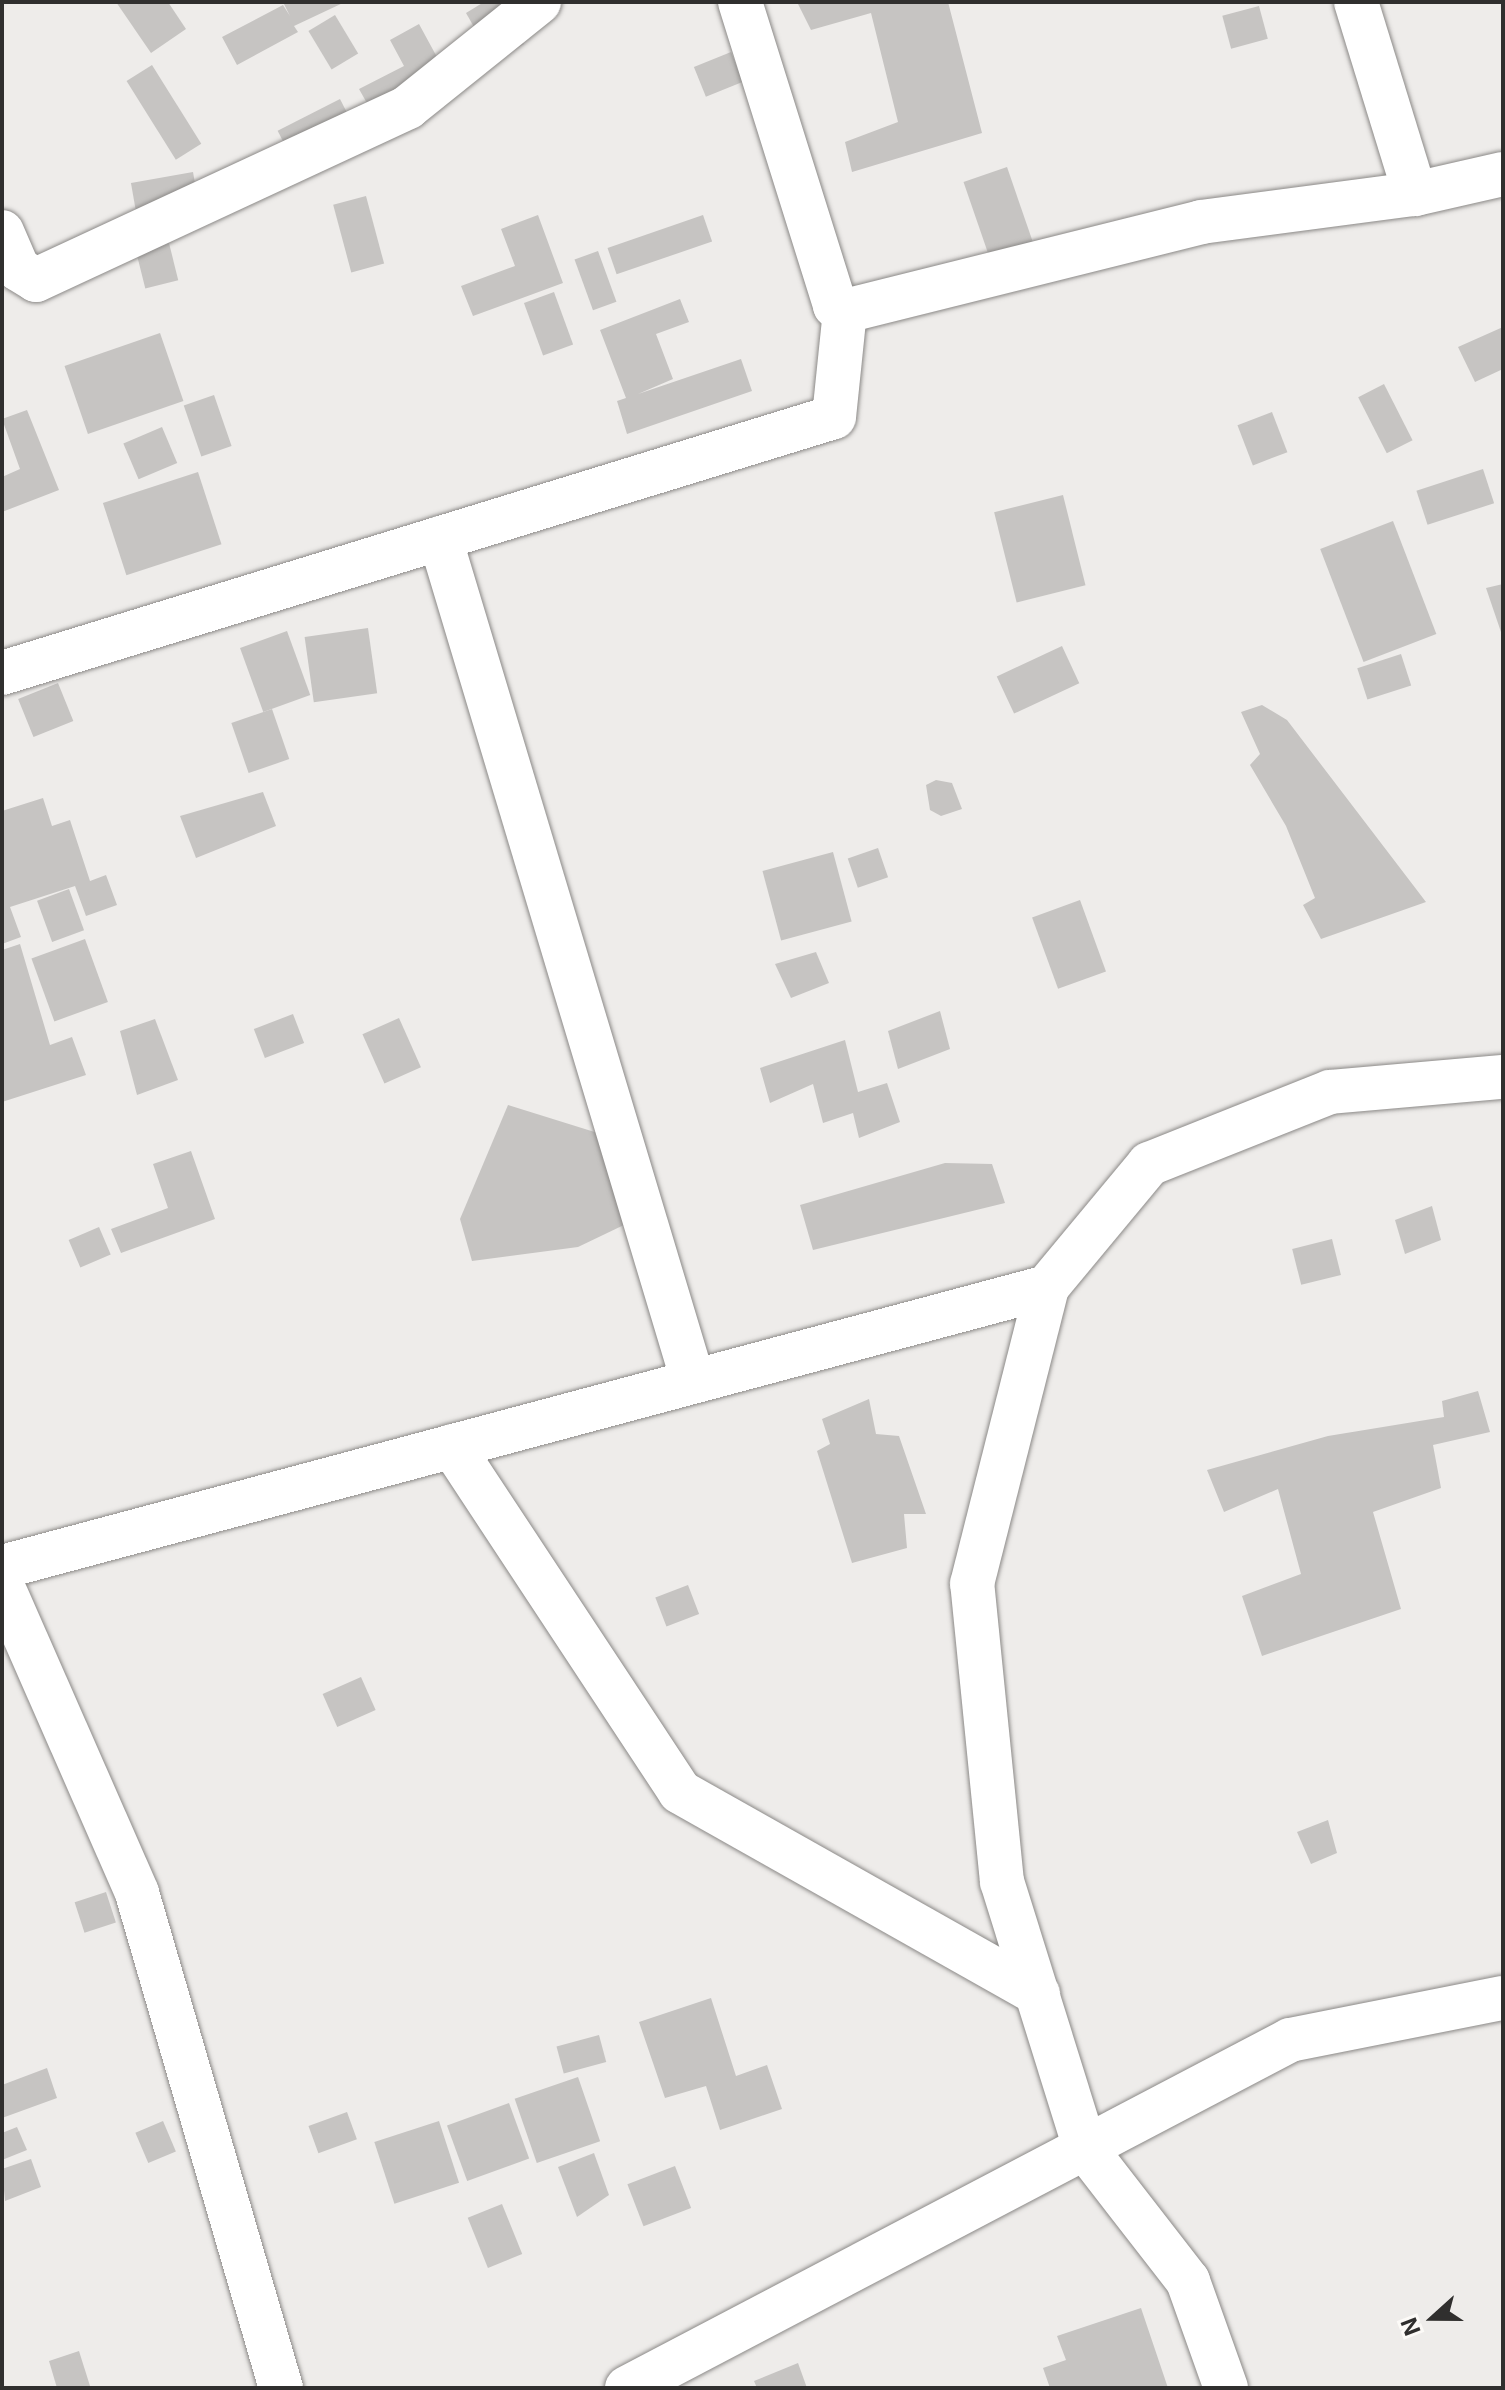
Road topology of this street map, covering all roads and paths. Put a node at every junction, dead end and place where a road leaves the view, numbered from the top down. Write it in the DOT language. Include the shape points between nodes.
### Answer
graph roads {
  1 [pos="539,2"];
  2 [pos="740,2"];
  3 [pos="1356,2"];
  4 [pos="1503,174"];
  5 [pos="1415,194"];
  6 [pos="2,232"];
  7 [pos="845,311"];
  8 [pos="440,538"];
  9 [pos="2,673"];
  10 [pos="1503,1077"];
  11 [pos="1047,1287"];
  12 [pos="693,1381"];
  13 [pos="452,1446"];
  14 [pos="2,1567"];
  15 [pos="2,1585"];
  16 [pos="1038,1994"];
  17 [pos="1503,1998"];
  18 [pos="1085,2148"];
  19 [pos="281,2388"];
  20 [pos="627,2388"];
  21 [pos="1226,2388"];
  1 -- 6 [label="street" via="408,107 36,280 18,269"];
  2 -- 7 [label="street" via="835,306"];
  3 -- 5 [label="street"];
  4 -- 5 [label="street"];
  5 -- 7 [label="street" via="1201,222"];
  7 -- 8 [label="street" via="834,417"];
  8 -- 9 [label="street"];
  8 -- 12 [label="street"];
  10 -- 11 [label="street" via="1330,1092 1149,1164"];
  11 -- 12 [label="street"];
  11 -- 16 [label="street" via="972,1584 1002,1882"];
  12 -- 13 [label="street"];
  13 -- 14 [label="street"];
  13 -- 16 [label="street" via="680,1792"];
  15 -- 19 [label="street" via="137,1893"];
  16 -- 18 [label="street"];
  17 -- 18 [label="street" via="1290,2040"];
  18 -- 20 [label="street"];
  18 -- 21 [label="street" via="1188,2281"];
}
